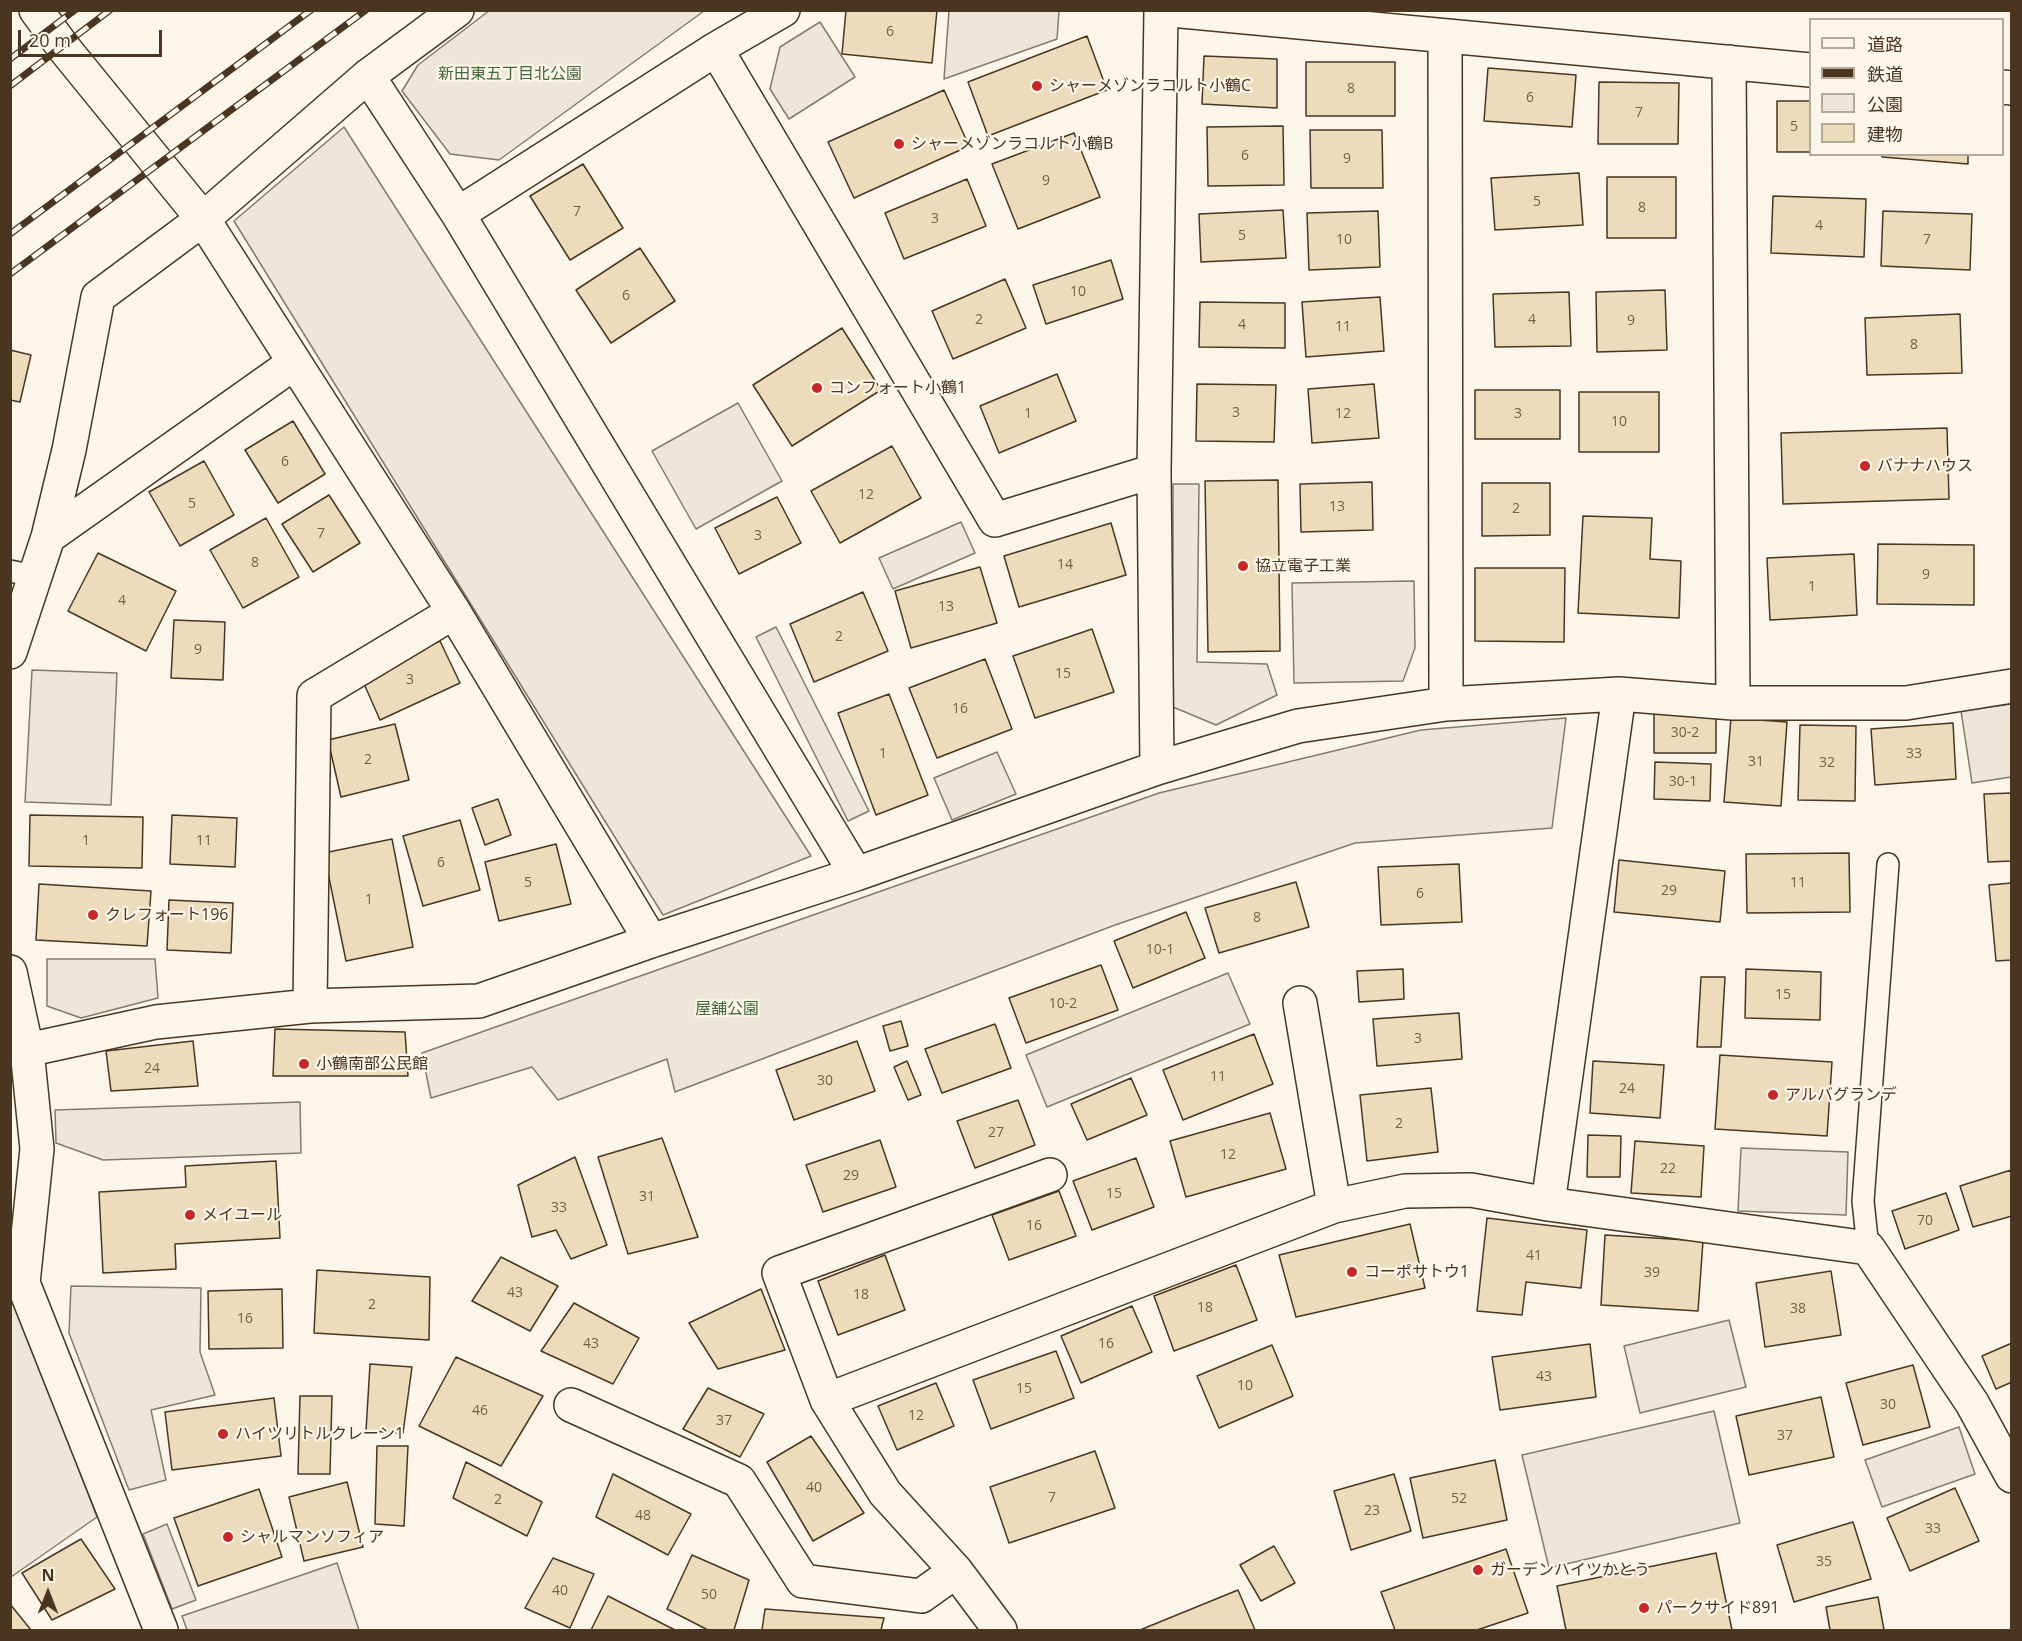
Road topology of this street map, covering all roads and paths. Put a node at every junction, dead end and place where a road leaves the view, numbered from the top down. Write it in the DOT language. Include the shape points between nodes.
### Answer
graph roads {
  1 [pos="36,10"];
  2 [pos="457,10"];
  3 [pos="783,10"];
  4 [pos="1161,10"];
  5 [pos="1172,10"];
  6 [pos="1445,36"];
  7 [pos="716,49"];
  8 [pos="1729,62"];
  9 [pos="1809,70"];
  10 [pos="368,76"];
  11 [pos="458,214"];
  12 [pos="203,219"];
  13 [pos="294,363"];
  14 [pos="1154,471"];
  15 [pos="48,537"];
  16 [pos="23,574"];
  17 [pos="454,612"];
  18 [pos="10,652"];
  19 [pos="2012,686"];
  20 [pos="1619,694"];
  21 [pos="1733,703"];
  22 [pos="1446,704"];
  23 [pos="1157,768"];
  24 [pos="1888,864"];
  25 [pos="856,874"];
  26 [pos="651,940"];
  27 [pos="10,972"];
  28 [pos="1300,1003"];
  29 [pos="310,1006"];
  30 [pos="27,1050"];
  31 [pos="1050,1175"];
  32 [pos="1548,1204"];
  33 [pos="1334,1206"];
  34 [pos="1868,1248"];
  35 [pos="17,1279"];
  36 [pos="827,1400"];
  37 [pos="571,1404"];
  38 [pos="2012,1476"];
  39 [pos="956,1571"];
  40 [pos="161,1630"];
  41 [pos="1000,1630"];
  1 -- 12 [label="street"];
  2 -- 10 [label="street"];
  3 -- 7 [label="street"];
  4 -- 14 [label="street"];
  5 -- 6 [label="street"];
  6 -- 8 [label="street"];
  6 -- 22 [label="street"];
  7 -- 11 [label="street"];
  7 -- 14 [label="street" via="995,520"];
  8 -- 9 [label="street"];
  8 -- 21 [label="street"];
  10 -- 11 [label="street"];
  10 -- 12 [label="street"];
  11 -- 25 [label="street"];
  12 -- 13 [label="street"];
  12 -- 15 [label="street" via="98,297"];
  13 -- 15 [label="street"];
  13 -- 17 [label="street"];
  14 -- 23 [label="street"];
  15 -- 16 [label="street"];
  16 -- 18 [label="street"];
  17 -- 26 [label="street"];
  17 -- 29 [label="street" via="314,696"];
  19 -- 21 [label="street" via="1906,703"];
  20 -- 21 [label="street"];
  20 -- 22 [label="street"];
  20 -- 32 [label="street"];
  22 -- 23 [label="street" via="1298,726"];
  23 -- 25 [label="street"];
  24 -- 34 [label="lane" via="1863,1202"];
  25 -- 26 [label="street"];
  26 -- 29 [label="street" via="479,1001"];
  27 -- 30 [label="street"];
  28 -- 33 [label="street"];
  29 -- 30 [label="street" via="156,1022"];
  30 -- 35 [label="street" via="38,1149"];
  31 -- 36 [label="street" via="779,1273"];
  32 -- 33 [label="street" via="1471,1190 1449,1190 1405,1191"];
  32 -- 34 [label="street"];
  33 -- 36 [label="street"];
  34 -- 38 [label="street" via="1972,1403"];
  35 -- 40 [label="street"];
  36 -- 39 [label="street" via="885,1493"];
  37 -- 39 [label="street" via="739,1481 803,1581 921,1596"];
  39 -- 41 [label="street"];
}
